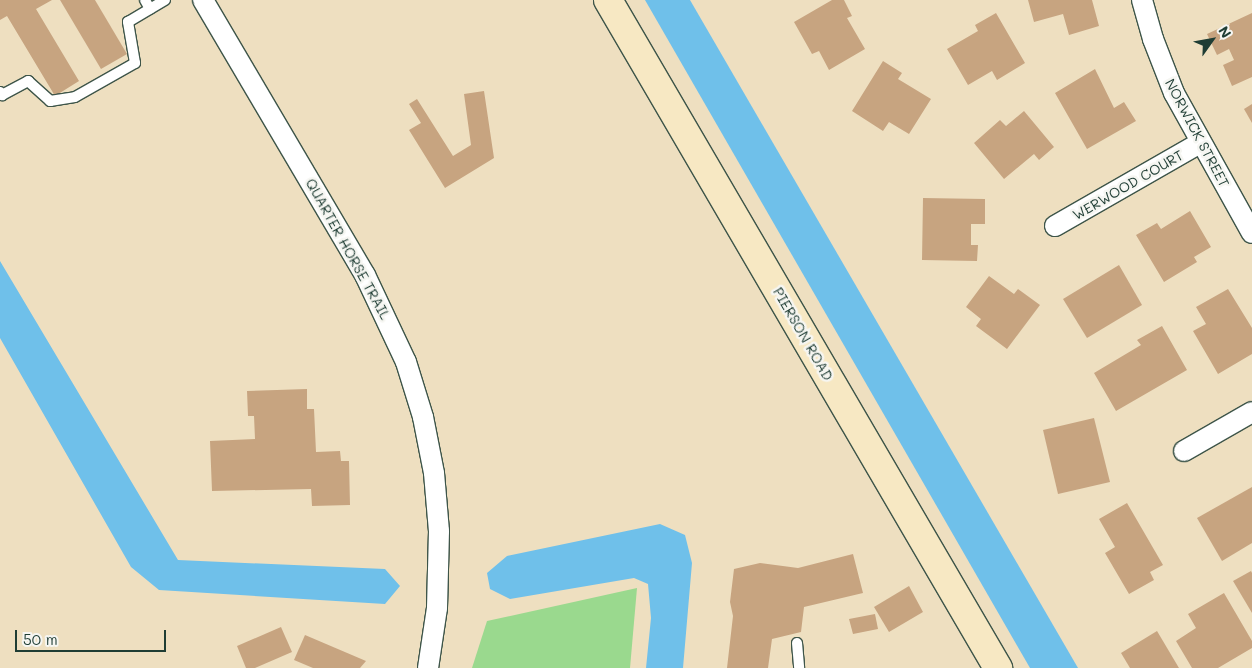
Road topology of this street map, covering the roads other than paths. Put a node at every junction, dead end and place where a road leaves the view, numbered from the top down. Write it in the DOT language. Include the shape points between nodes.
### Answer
graph roads {
  1 [pos="165,0"];
  2 [pos="203,0"];
  3 [pos="608,0"];
  4 [pos="1142,0"];
  5 [pos="148,4"];
  6 [pos="0,92"];
  7 [pos="1200,143"];
  8 [pos="1055,226"];
  9 [pos="1252,233"];
  10 [pos="1252,412"];
  11 [pos="1184,451"];
  12 [pos="797,643"];
  13 [pos="428,668"];
  14 [pos="799,668"];
  15 [pos="998,668"];
  1 -- 5 [label="lane"];
  2 -- 13 [label="street, QUARTER HORSE TRAIL" via="365,275 406,362 423,417 440,531 437,608"];
  3 -- 15 [label="street, PIERSON ROAD"];
  4 -- 7 [label="street, NORWICK STREET" via="1174,93"];
  5 -- 6 [label="lane" via="128,22 135,63 75,97 50,101 28,81 2,95"];
  7 -- 8 [label="street, WERWOOD COURT"];
  7 -- 9 [label="street, NORWICK STREET"];
  10 -- 11 [label="street"];
  12 -- 14 [label="lane"];
}
